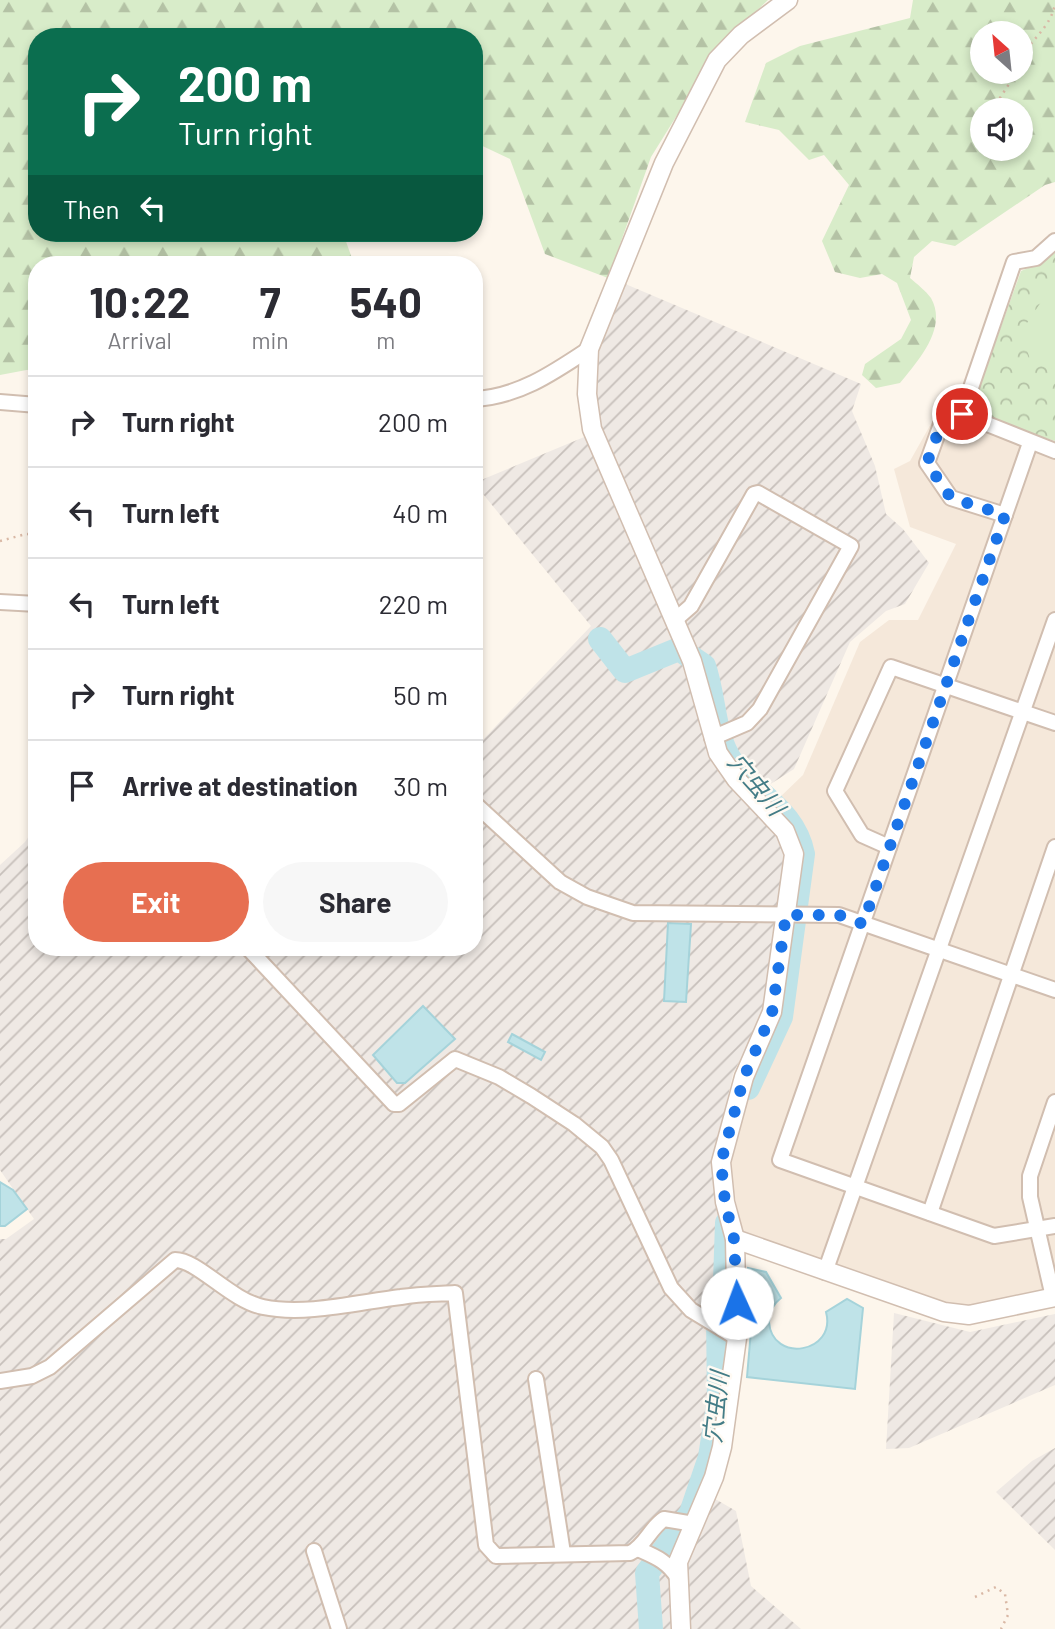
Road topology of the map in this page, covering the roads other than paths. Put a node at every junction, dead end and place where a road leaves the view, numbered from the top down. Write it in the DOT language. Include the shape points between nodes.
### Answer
graph roads {
  1 [pos="788,0"];
  2 [pos="1055,241"];
  3 [pos="589,349"];
  4 [pos="483,398"];
  5 [pos="0,401"];
  6 [pos="28,404"];
  7 [pos="962,414"];
  8 [pos="1030,443"];
  9 [pos="1055,451"];
  10 [pos="1005,515"];
  11 [pos="0,602"];
  12 [pos="28,604"];
  13 [pos="675,620"];
  14 [pos="1055,621"];
  15 [pos="946,685"];
  16 [pos="1023,712"];
  17 [pos="1055,723"];
  18 [pos="712,738"];
  19 [pos="483,811"];
  20 [pos="890,847"];
  21 [pos="1055,847"];
  22 [pos="786,915"];
  23 [pos="863,924"];
  24 [pos="938,952"];
  25 [pos="255,956"];
  26 [pos="1012,975"];
  27 [pos="1055,990"];
  28 [pos="1055,1102"];
  29 [pos="855,1187"];
  30 [pos="930,1213"];
  31 [pos="1055,1226"];
  32 [pos="1037,1230"];
  33 [pos="734,1239"];
  34 [pos="825,1272"];
  35 [pos="1054,1297"];
  36 [pos="737,1338"];
  37 [pos="536,1379"];
  38 [pos="0,1381"];
  39 [pos="694,1524"];
  40 [pos="638,1549"];
  41 [pos="314,1551"];
  42 [pos="563,1553"];
  43 [pos="678,1578"];
  44 [pos="339,1629"];
  45 [pos="681,1629"];
  1 -- 3 [label="street" via="741,35 717,60 664,163"];
  2 -- 7 [label="street" via="1036,258 1014,262"];
  3 -- 4 [label="street" via="521,389"];
  3 -- 13 [label="street" via="587,394 592,429"];
  5 -- 6 [label="street"];
  7 -- 8 [label="street"];
  7 -- 10 [label="street" via="944,416 927,463 951,498"];
  8 -- 9 [label="street"];
  8 -- 10 [label="street"];
  10 -- 15 [label="street"];
  11 -- 12 [label="street"];
  13 -- 18 [label="street" via="692,661"];
  13 -- 18 [label="street" via="691,606 754,494 851,546 760,709 747,723"];
  14 -- 16 [label="street"];
  15 -- 16 [label="street"];
  15 -- 20 [label="street"];
  15 -- 20 [label="street" via="891,667 835,791 862,835"];
  16 -- 17 [label="street"];
  16 -- 24 [label="street"];
  18 -- 22 [label="street" via="729,770 792,842"];
  19 -- 22 [label="street" via="560,882 633,913"];
  20 -- 23 [label="street"];
  21 -- 26 [label="street"];
  22 -- 23 [label="street" via="839,915"];
  22 -- 33 [label="street" via="772,1013 744,1077 721,1162"];
  23 -- 24 [label="street"];
  23 -- 29 [label="street" via="780,1160"];
  24 -- 26 [label="street"];
  24 -- 29 [label="street"];
  25 -- 36 [label="street" via="394,1104 455,1059 499,1077 582,1130 611,1160 671,1288 691,1310"];
  26 -- 27 [label="street"];
  26 -- 30 [label="street"];
  28 -- 32 [label="street" via="1030,1176"];
  29 -- 30 [label="street"];
  29 -- 34 [label="street"];
  30 -- 32 [label="street" via="994,1236"];
  31 -- 32 [label="street"];
  32 -- 35 [label="street"];
  33 -- 34 [label="street"];
  33 -- 36 [label="street"];
  34 -- 35 [label="street" via="969,1315"];
  36 -- 39 [label="street" via="722,1447"];
  37 -- 42 [label="street"];
  38 -- 42 [label="street" via="32,1376 50,1367 175,1260 187,1260 246,1303 267,1308 329,1307 455,1293 486,1545 496,1556"];
  39 -- 40 [label="street" via="664,1518"];
  39 -- 43 [label="street" via="678,1562"];
  40 -- 42 [label="street" via="630,1553"];
  40 -- 43 [label="street" via="655,1554"];
  41 -- 44 [label="street"];
  43 -- 45 [label="street"];
}
